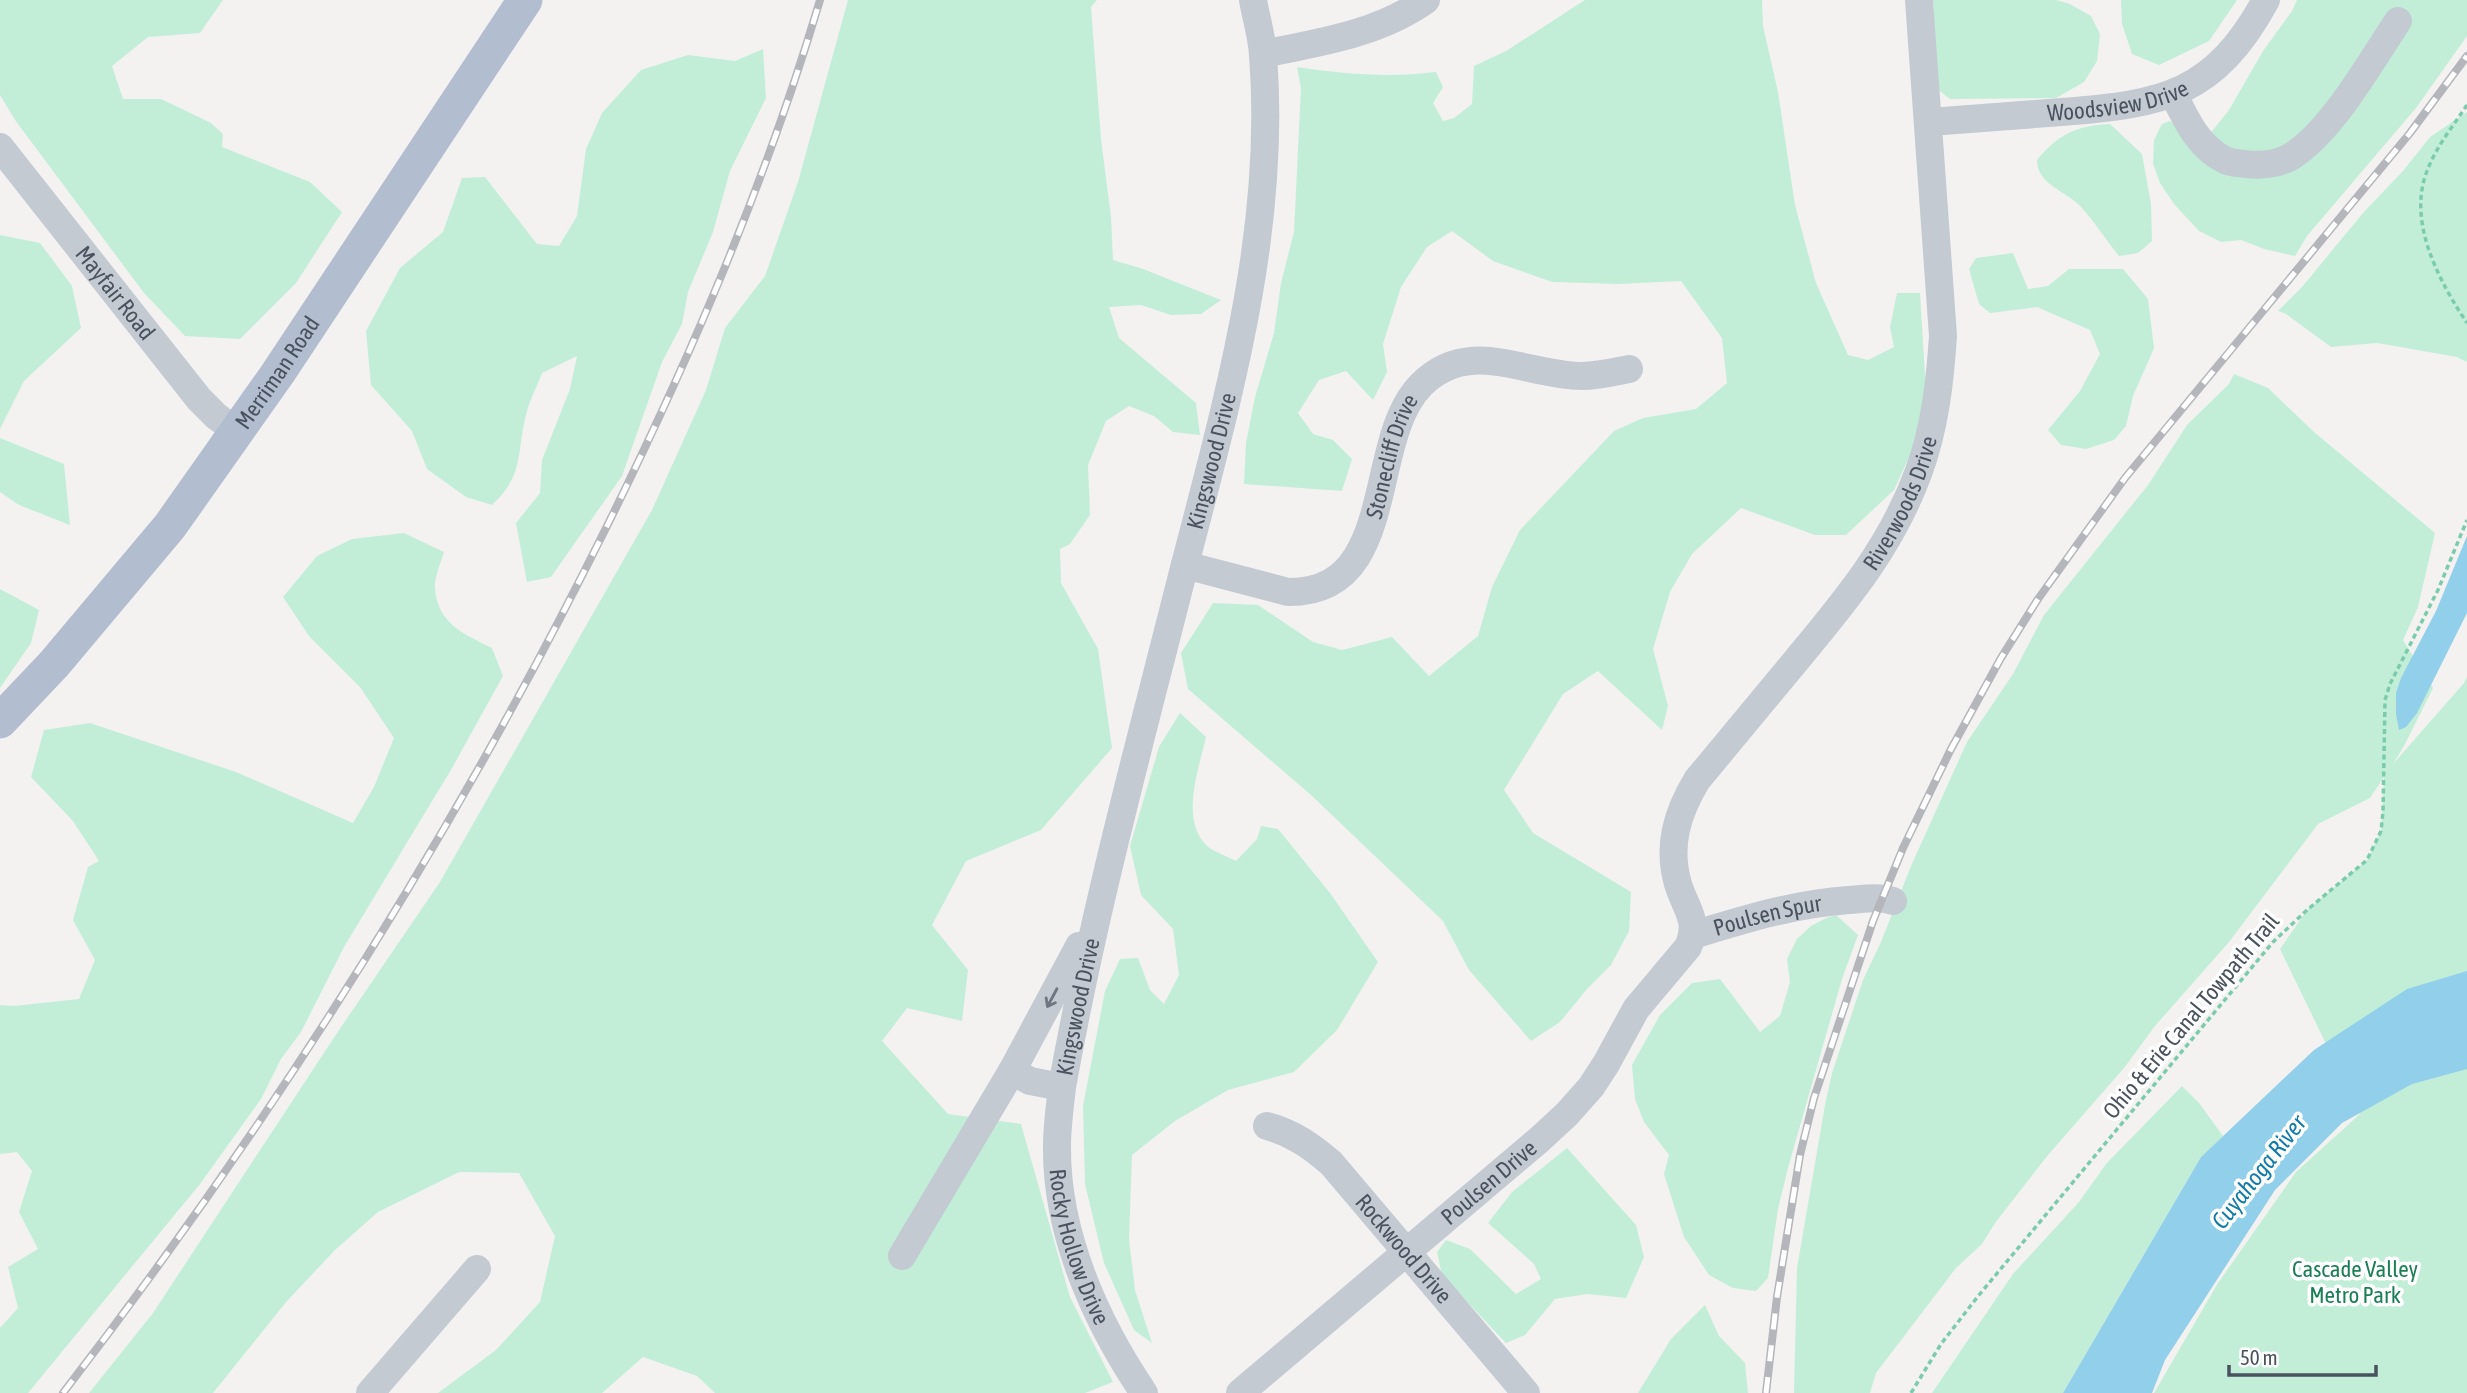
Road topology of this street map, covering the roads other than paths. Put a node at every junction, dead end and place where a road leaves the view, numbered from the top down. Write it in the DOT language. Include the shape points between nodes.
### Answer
graph roads {
  1 [pos="525,0"];
  2 [pos="1253,0"];
  3 [pos="1426,0"];
  4 [pos="1919,0"];
  5 [pos="2266,0"];
  6 [pos="2398,21"];
  7 [pos="1263,54"];
  8 [pos="2173,93"];
  9 [pos="1928,122"];
  10 [pos="0,147"];
  11 [pos="1629,369"];
  12 [pos="236,431"];
  13 [pos="1185,565"];
  14 [pos="0,721"];
  15 [pos="1893,901"];
  16 [pos="1096,916"];
  17 [pos="1693,935"];
  18 [pos="1012,1071"];
  19 [pos="1062,1087"];
  20 [pos="1267,1126"];
  21 [pos="1407,1252"];
  22 [pos="902,1256"];
  23 [pos="477,1269"];
  24 [pos="370,1393"];
  25 [pos="1144,1393"];
  26 [pos="1240,1393"];
  27 [pos="1526,1393"];
  1 -- 12 [label="main road, Merriman Road"];
  2 -- 7 [label="street, Kingswood Drive"];
  3 -- 7 [label="street" via="1407,14 1363,32"];
  4 -- 9 [label="street, Riverwoods Drive"];
  5 -- 8 [label="street, Woodsview Drive" via="2231,54"];
  6 -- 8 [label="street" via="2310,142 2291,157 2273,163 2226,161 2190,128"];
  7 -- 13 [label="street, Kingswood Drive" via="1265,135 1256,257"];
  8 -- 9 [label="street, Woodsview Drive" via="2126,107"];
  9 -- 17 [label="street, Riverwoods Drive" via="1943,335 1931,429 1902,513 1882,550 1683,802 1676,823 1674,863"];
  10 -- 12 [label="street, Mayfair Road" via="200,399"];
  11 -- 13 [label="street, Stonecliff Drive" via="1581,376 1488,361 1461,362 1433,375 1410,398 1396,429 1370,533 1341,574 1325,585 1288,592"];
  12 -- 14 [label="main road, Merriman Road" via="166,532"];
  13 -- 16 [label="street, Kingswood Drive"];
  15 -- 17 [label="street, Poulsen Spur" via="1841,901 1768,912"];
  16 -- 18 [label="street, Kingswood Drive, one-way"];
  16 -- 19 [label="street, Kingswood Drive"];
  17 -- 21 [label="street, Poulsen Drive" via="1636,1009 1606,1064 1567,1114"];
  18 -- 19 [label="street, Kingswood Drive"];
  18 -- 22 [label="street, Kingswood Drive"];
  19 -- 25 [label="street, Rocky Hollow Drive" via="1057,1148 1076,1258 1097,1311"];
  20 -- 21 [label="street, Rockwood Drive" via="1308,1144 1331,1163"];
  21 -- 26 [label="street, Poulsen Drive"];
  21 -- 27 [label="street, Rockwood Drive"];
  23 -- 24 [label="street"];
}
